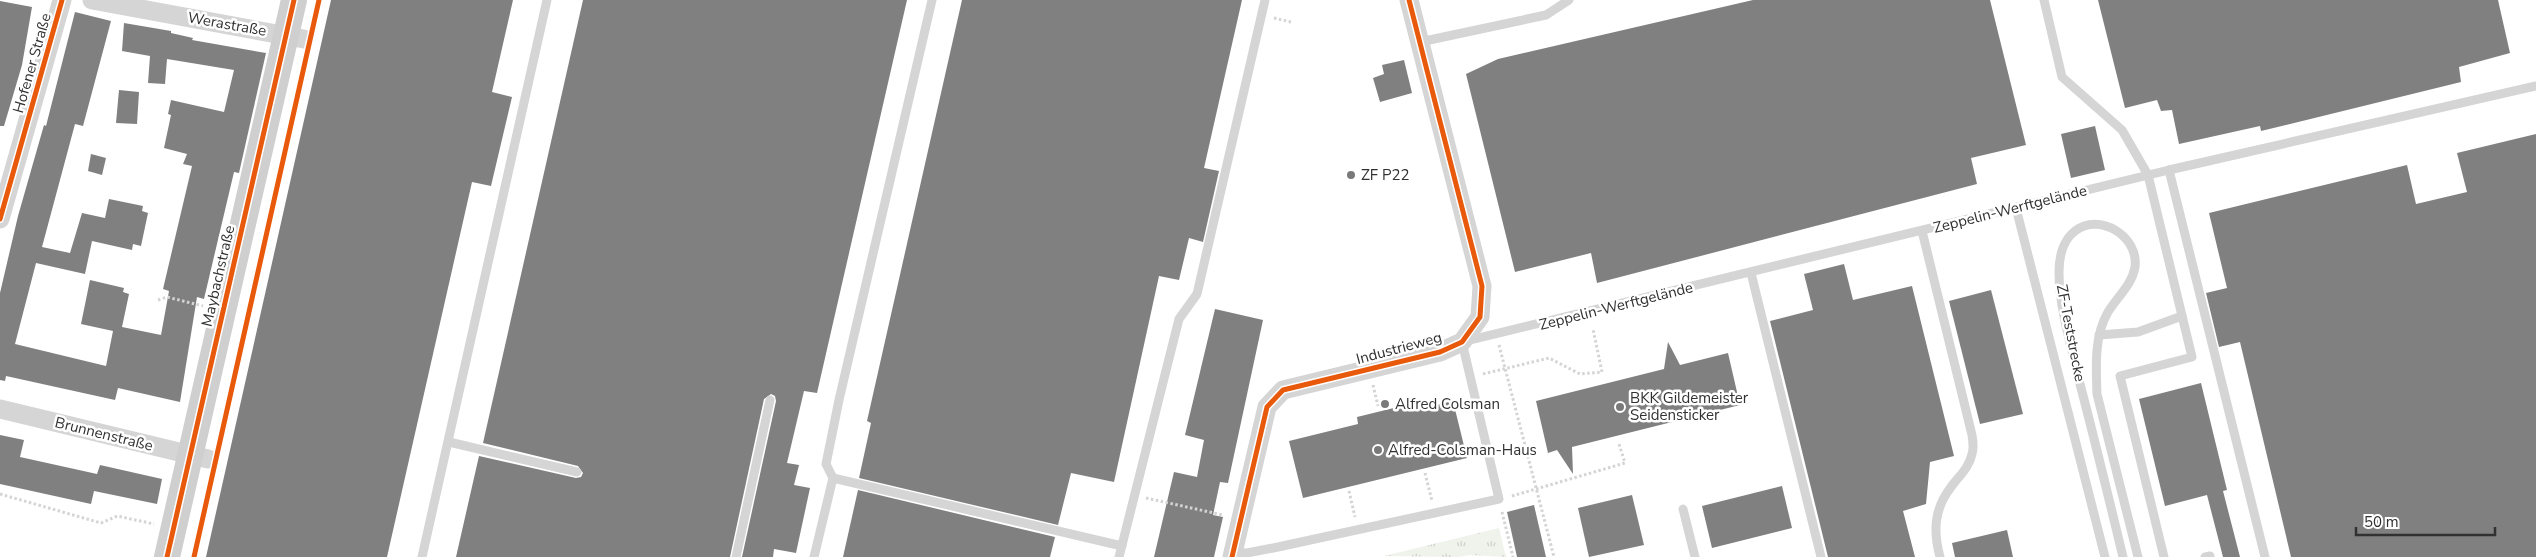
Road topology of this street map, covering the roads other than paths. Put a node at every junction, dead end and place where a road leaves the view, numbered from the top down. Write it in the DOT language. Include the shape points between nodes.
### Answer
graph roads {
  1 [pos="62,0"];
  2 [pos="92,0"];
  3 [pos="294,0"];
  4 [pos="311,0"];
  5 [pos="547,0"];
  6 [pos="932,0"];
  7 [pos="1265,0"];
  8 [pos="1409,0"];
  9 [pos="1569,0"];
  10 [pos="2044,0"];
  11 [pos="295,37"];
  12 [pos="1420,42"];
  13 [pos="2536,86"];
  14 [pos="2169,170"];
  15 [pos="2148,176"];
  16 [pos="2016,208"];
  17 [pos="0,219"];
  18 [pos="1922,231"];
  19 [pos="1750,273"];
  20 [pos="2182,316"];
  21 [pos="2098,335"];
  22 [pos="1462,342"];
  23 [pos="770,400"];
  24 [pos="0,409"];
  25 [pos="449,442"];
  26 [pos="199,457"];
  27 [pos="577,472"];
  28 [pos="833,478"];
  29 [pos="1683,509"];
  30 [pos="1122,546"];
  31 [pos="1232,554"];
  32 [pos="167,557"];
  33 [pos="186,557"];
  34 [pos="422,557"];
  35 [pos="736,557"];
  36 [pos="814,557"];
  37 [pos="1120,557"];
  38 [pos="1695,557"];
  39 [pos="1822,557"];
  40 [pos="1940,557"];
  41 [pos="2105,557"];
  42 [pos="2123,557"];
  43 [pos="2138,557"];
  44 [pos="2164,557"];
  45 [pos="2265,557"];
  1 -- 17 [label="street, Hofener Straße"];
  2 -- 11 [label="street, Werastraße"];
  3 -- 11 [label="main road, Maybachstraße"];
  4 -- 11 [label="main road, Maybachstraße"];
  5 -- 25 [label="lane"];
  6 -- 28 [label="lane" via="839,400 826,464"];
  7 -- 30 [label="lane" via="1197,294 1180,319"];
  8 -- 12 [label="street, Industrieweg"];
  9 -- 12 [label="lane" via="1546,15"];
  10 -- 15 [label="lane" via="2062,77 2122,130"];
  11 -- 26 [label="main road, Maybachstraße"];
  12 -- 22 [label="street, Industrieweg" via="1482,286 1480,317"];
  13 -- 14 [label="lane, Zeppelin-Werftgelände"];
  14 -- 15 [label="lane, Zeppelin-Werftgelände"];
  14 -- 45 [label="lane"];
  15 -- 16 [label="lane, Zeppelin-Werftgelände"];
  15 -- 20 [label="lane"];
  16 -- 18 [label="lane, Zeppelin-Werftgelände"];
  16 -- 41 [label="lane"];
  18 -- 19 [label="lane, Zeppelin-Werftgelände"];
  18 -- 40 [label="lane" via="1972,434 1973,453 1966,470 1940,504 1935,538"];
  19 -- 22 [label="lane, Zeppelin-Werftgelände"];
  19 -- 39 [label="lane"];
  20 -- 21 [label="lane" via="2138,332"];
  20 -- 44 [label="lane" via="2192,357 2120,376"];
  21 -- 42 [label="lane, ZF-Teststrecke" via="2108,311 2131,278 2135,262 2131,247 2122,236 2107,226 2090,224 2070,235 2064,246 2060,259 2060,284 2075,363"];
  21 -- 43 [label="lane, ZF-Teststrecke" via="2097,394"];
  22 -- 31 [label="street, Industrieweg" via="1440,352 1283,390 1275,396 1267,407"];
  22 -- 31 [label="lane" via="1499,499"];
  23 -- 35 [label="lane"];
  24 -- 26 [label="street, Brunnenstraße"];
  25 -- 27 [label="lane"];
  25 -- 34 [label="lane"];
  26 -- 32 [label="main road, Maybachstraße"];
  26 -- 33 [label="main road, Maybachstraße"];
  28 -- 30 [label="lane"];
  28 -- 36 [label="lane"];
  29 -- 38 [label="lane"];
  30 -- 37 [label="lane"];
}
